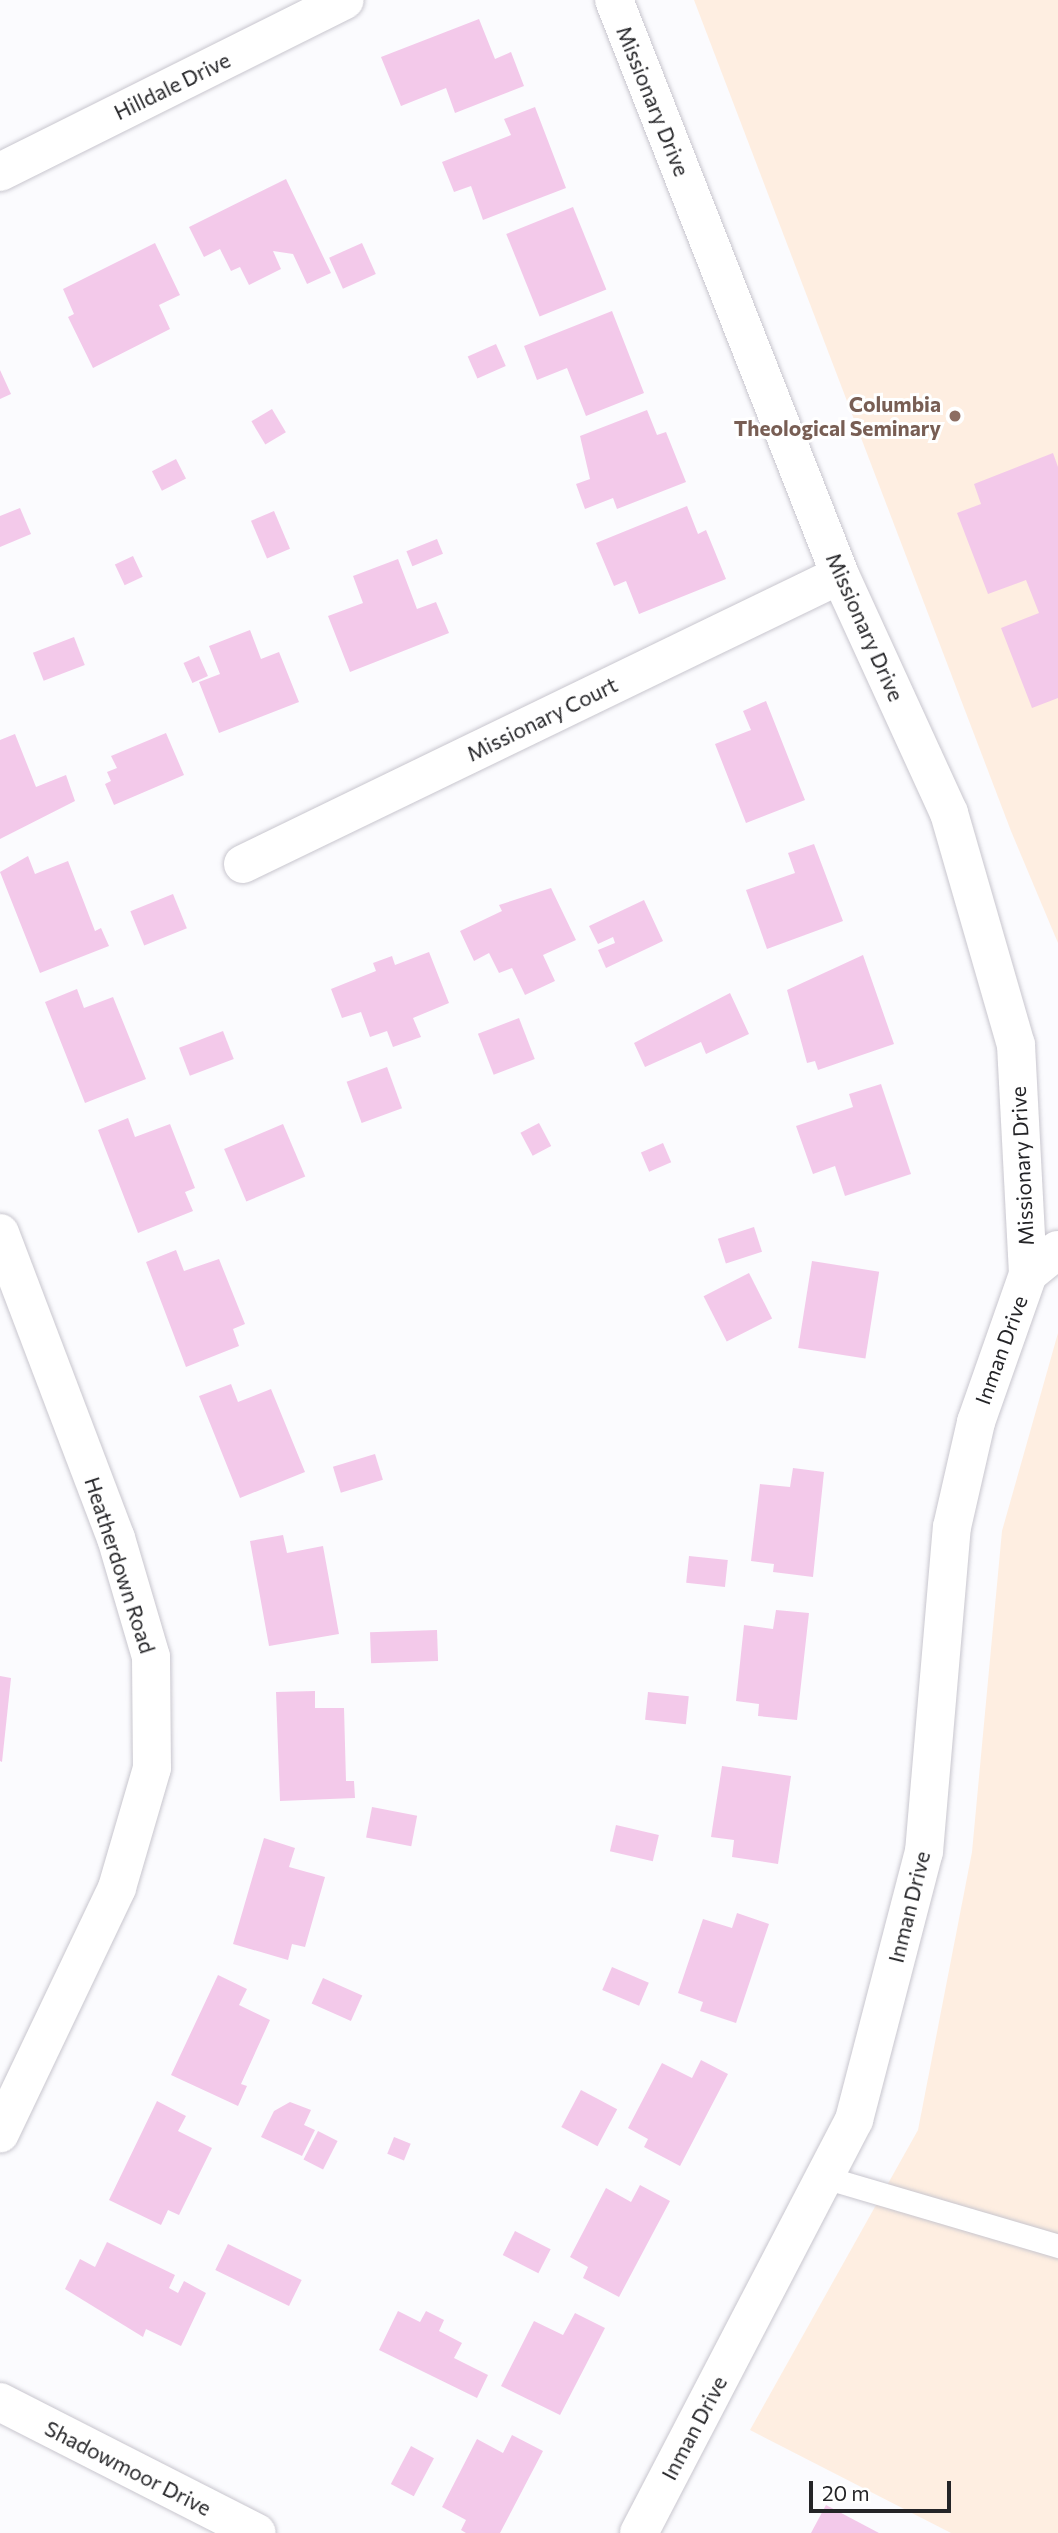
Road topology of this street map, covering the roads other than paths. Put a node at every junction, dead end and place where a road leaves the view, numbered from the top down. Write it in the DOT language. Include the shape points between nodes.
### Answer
graph roads {
  1 [pos="345,0"];
  2 [pos="614,0"];
  3 [pos="0,172"];
  4 [pos="840,575"];
  5 [pos="243,864"];
  6 [pos="0,1233"];
  7 [pos="1058,1250"];
  8 [pos="1028,1274"];
  9 [pos="0,2133"];
  10 [pos="824,2177"];
  11 [pos="1058,2246"];
  12 [pos="0,2402"];
  13 [pos="257,2533"];
  14 [pos="639,2533"];
  1 -- 3 [label="street, Hilldale Drive"];
  2 -- 4 [label="street, Missionary Drive"];
  4 -- 5 [label="street, Missionary Court"];
  4 -- 8 [label="street, Missionary Drive" via="949,813 1016,1045"];
  6 -- 9 [label="street, Heatherdown Road" via="116,1538 151,1657 152,1768 117,1888"];
  7 -- 8 [label="street, Inman Drive"];
  8 -- 10 [label="street, Inman Drive" via="976,1422 952,1527 924,1852 854,2120"];
  10 -- 11 [label="lane"];
  10 -- 14 [label="street, Inman Drive"];
  12 -- 13 [label="street, Shadowmoor Drive"];
}
